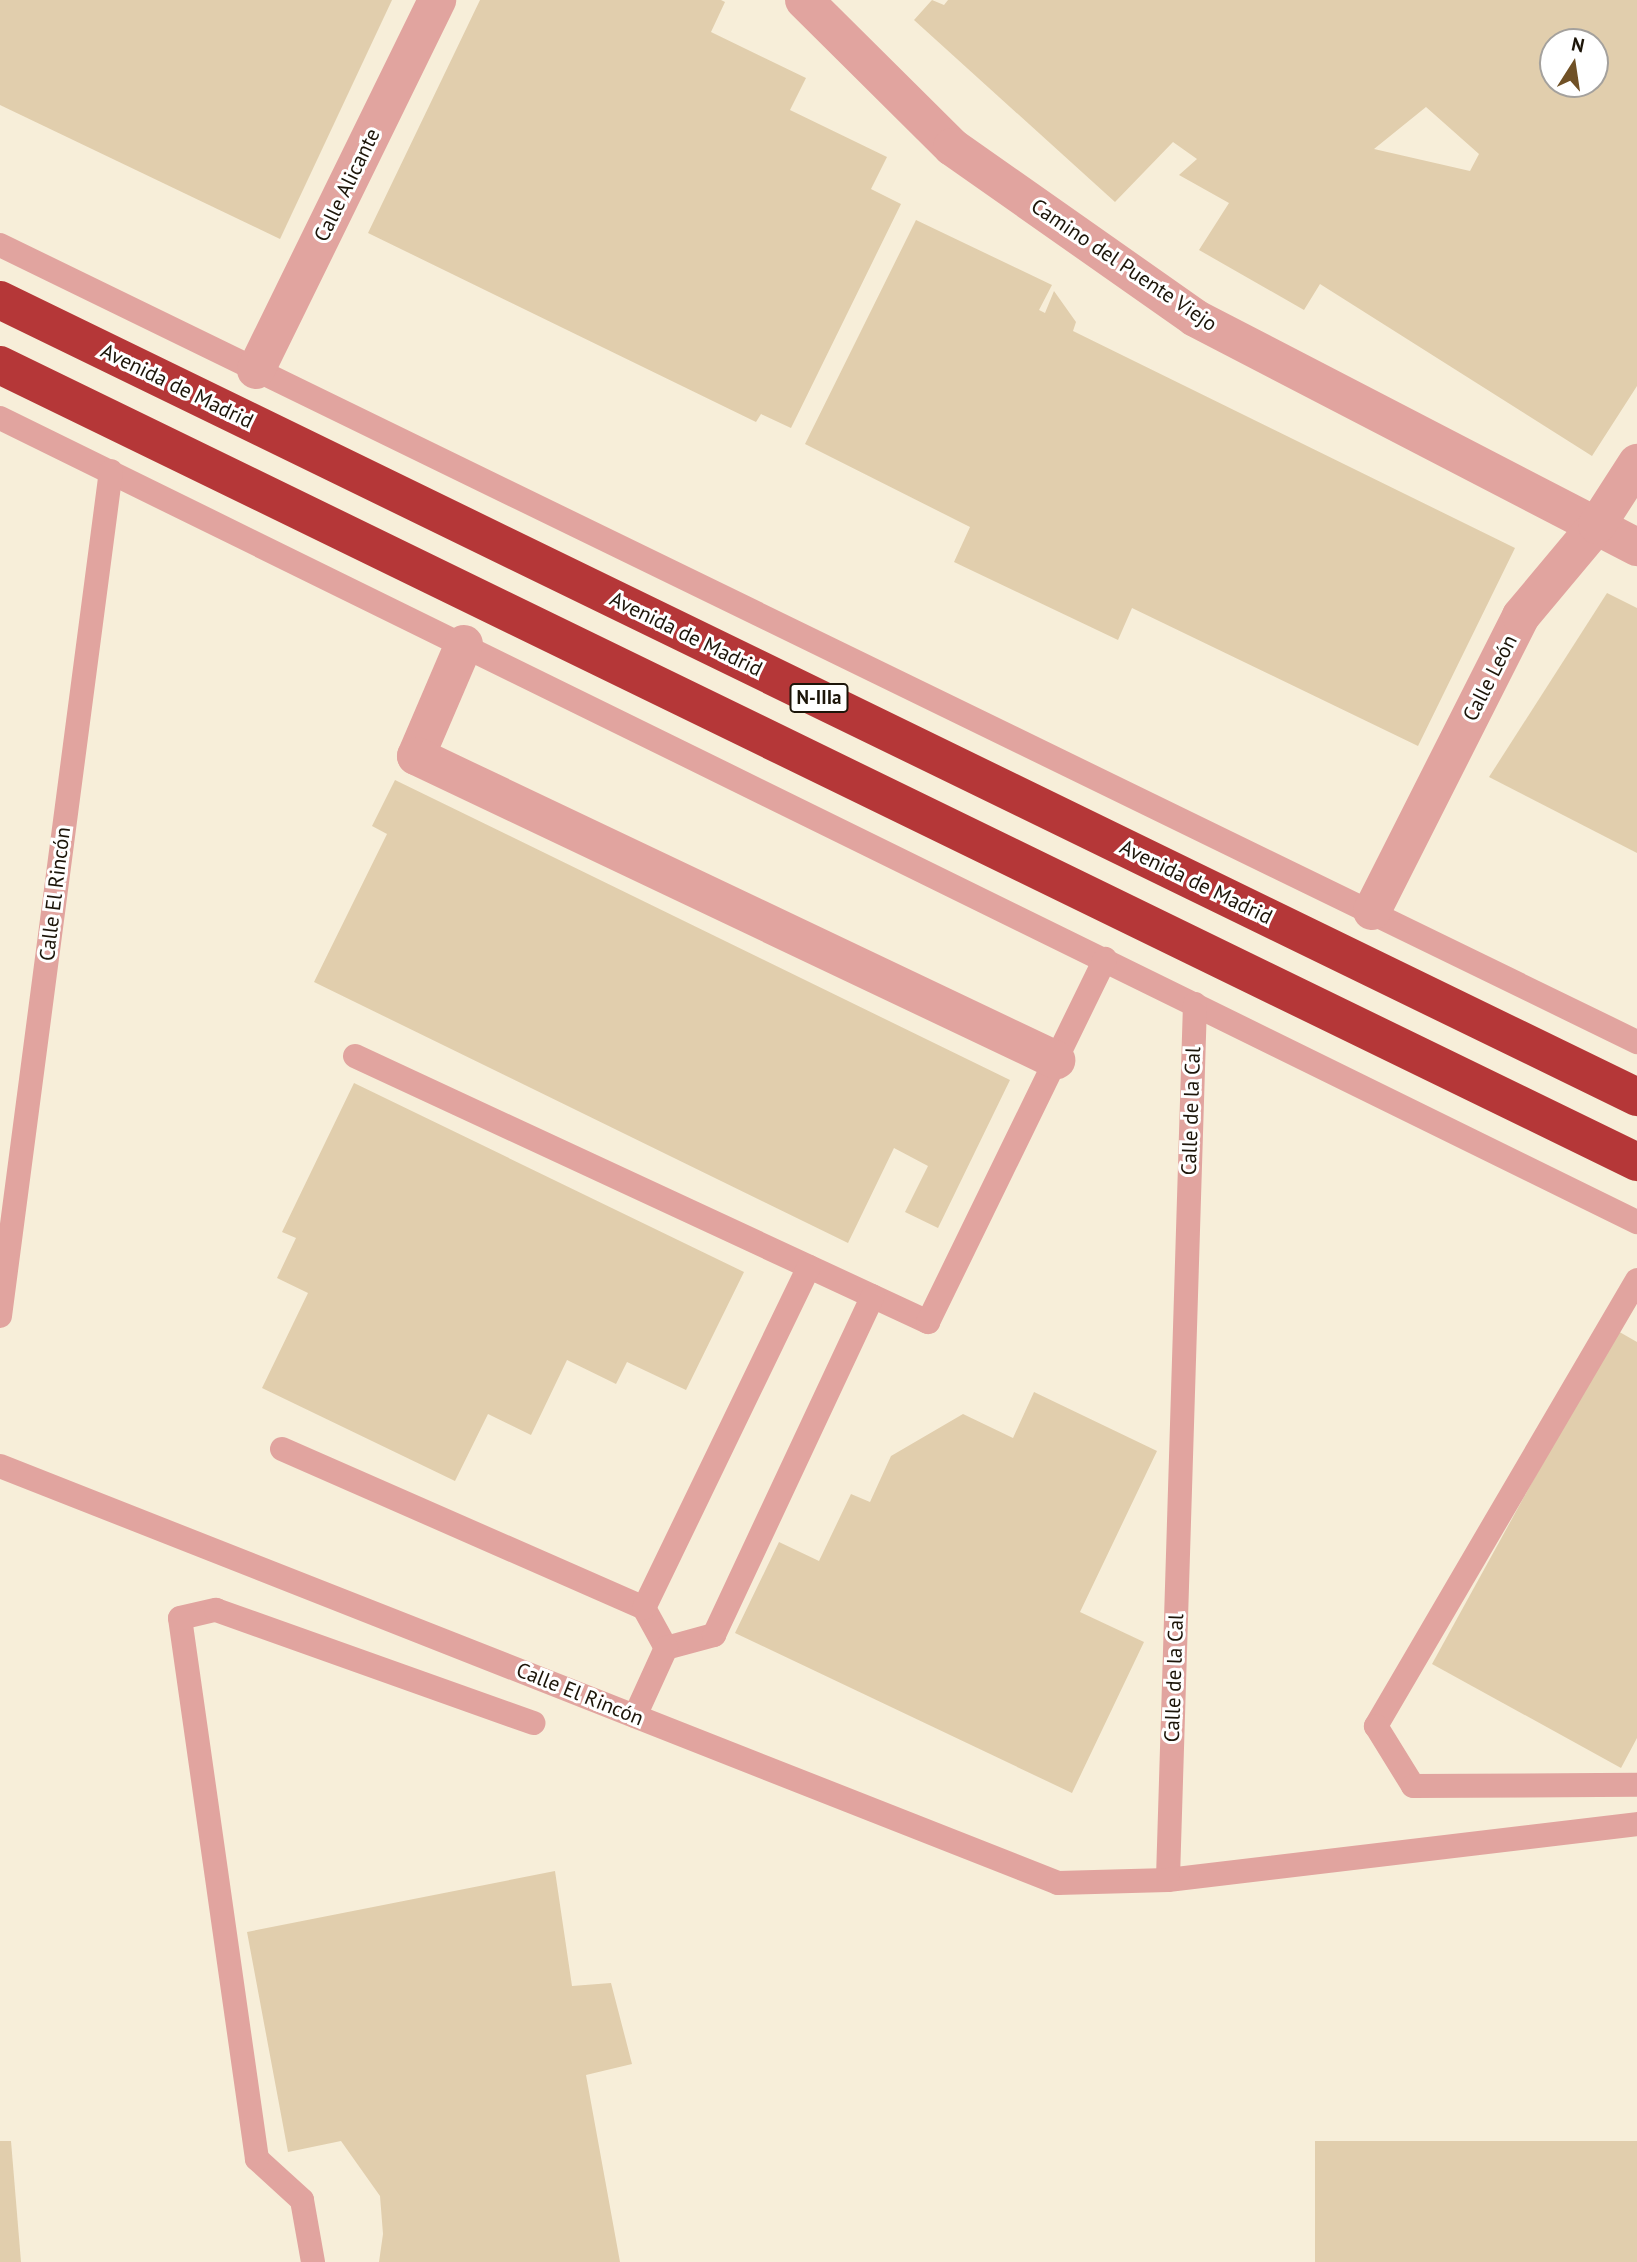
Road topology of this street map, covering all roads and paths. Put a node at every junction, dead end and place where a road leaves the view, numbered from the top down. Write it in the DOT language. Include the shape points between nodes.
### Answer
graph roads {
  1 [pos="437,0"];
  2 [pos="807,1"];
  3 [pos="0,245"];
  4 [pos="0,300"];
  5 [pos="0,365"];
  6 [pos="256,370"];
  7 [pos="0,418"];
  8 [pos="1637,463"];
  9 [pos="111,471"];
  10 [pos="1597,525"];
  11 [pos="1637,547"];
  12 [pos="464,644"];
  13 [pos="1372,911"];
  14 [pos="1105,960"];
  15 [pos="1195,1004"];
  16 [pos="1637,1042"];
  17 [pos="355,1056"];
  18 [pos="1056,1060"];
  19 [pos="1637,1097"];
  20 [pos="1637,1162"];
  21 [pos="1637,1222"];
  22 [pos="809,1267"];
  23 [pos="1637,1280"];
  24 [pos="873,1296"];
  25 [pos="1630,1308"];
  26 [pos="0,1316"];
  27 [pos="282,1450"];
  28 [pos="0,1465"];
  29 [pos="645,1608"];
  30 [pos="666,1648"];
  31 [pos="635,1716"];
  32 [pos="534,1723"];
  33 [pos="1637,1785"];
  34 [pos="1637,1824"];
  35 [pos="1168,1880"];
  36 [pos="313,2262"];
  1 -- 6 [label="street, Calle Alicante"];
  2 -- 10 [label="street, Camino del Puente Viejo" via="952,147 1195,318"];
  3 -- 6 [label="lane"];
  4 -- 19 [label="highway, Avenida de Madrid / N-IIIa"];
  5 -- 20 [label="highway"];
  6 -- 13 [label="lane"];
  7 -- 9 [label="lane"];
  8 -- 10 [label="street, Calle León"];
  9 -- 12 [label="lane"];
  9 -- 26 [label="lane, Calle El Rincón"];
  10 -- 11 [label="street, Camino del Puente Viejo"];
  10 -- 13 [label="street, Calle León" via="1521,616"];
  12 -- 14 [label="lane"];
  12 -- 18 [label="street" via="416,755"];
  13 -- 16 [label="lane"];
  14 -- 15 [label="lane"];
  14 -- 18 [label="lane"];
  15 -- 21 [label="lane"];
  15 -- 35 [label="lane, Calle de la Cal"];
  17 -- 22 [label="lane"];
  18 -- 24 [label="lane" via="928,1322"];
  22 -- 24 [label="lane"];
  22 -- 29 [label="lane"];
  23 -- 25 [label="lane"];
  24 -- 30 [label="lane" via="714,1635"];
  25 -- 33 [label="lane" via="1376,1726 1413,1786"];
  27 -- 29 [label="lane"];
  28 -- 31 [label="lane, Calle El Rincón"];
  29 -- 30 [label="lane"];
  30 -- 31 [label="lane"];
  31 -- 35 [label="lane, Calle El Rincón" via="1058,1882"];
  32 -- 36 [label="lane" via="216,1610 180,1618 257,2159 302,2200"];
  34 -- 35 [label="lane"];
}
